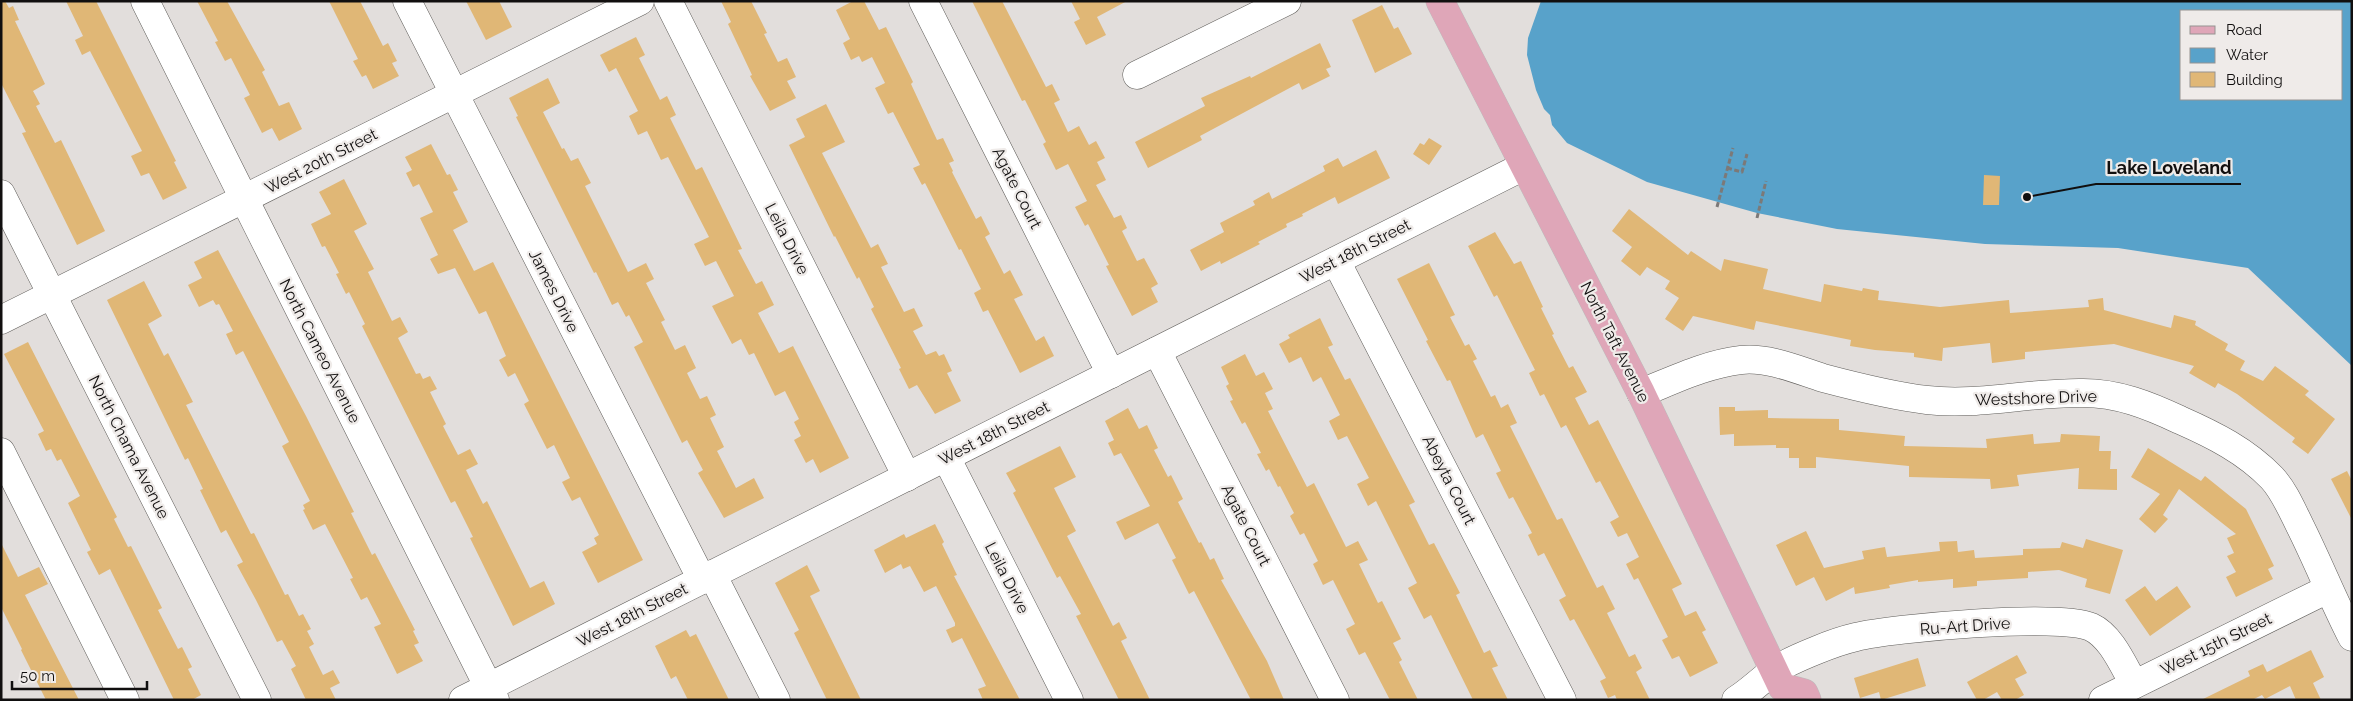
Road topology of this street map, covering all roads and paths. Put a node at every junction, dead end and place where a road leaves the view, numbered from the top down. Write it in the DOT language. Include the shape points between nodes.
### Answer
graph roads {
  1 [pos="146,1"];
  2 [pos="408,1"];
  3 [pos="640,1"];
  4 [pos="668,1"];
  5 [pos="923,1"];
  6 [pos="1287,1"];
  7 [pos="1440,1"];
  8 [pos="1137,75"];
  9 [pos="454,94"];
  10 [pos="1733,148"];
  11 [pos="1747,154"];
  12 [pos="1524,166"];
  13 [pos="1728,168"];
  14 [pos="1766,181"];
  15 [pos="1,194"];
  16 [pos="244,200"];
  17 [pos="1717,207"];
  18 [pos="1757,218"];
  19 [pos="1336,261"];
  20 [pos="52,295"];
  21 [pos="1,320"];
  22 [pos="1157,351"];
  23 [pos="1111,374"];
  24 [pos="1641,393"];
  25 [pos="1,452"];
  26 [pos="946,457"];
  27 [pos="907,477"];
  28 [pos="707,577"];
  29 [pos="2328,589"];
  30 [pos="2352,636"];
  31 [pos="2134,684"];
  32 [pos="1777,686"];
  33 [pos="492,693"];
  34 [pos="125,700"];
  35 [pos="257,700"];
  36 [pos="463,700"];
  37 [pos="776,700"];
  38 [pos="1069,700"];
  39 [pos="1335,700"];
  40 [pos="1562,700"];
  41 [pos="1736,700"];
  42 [pos="1807,700"];
  43 [pos="2104,700"];
  1 -- 16 [label="street, North Cameo Avenue"];
  2 -- 9 [label="street, James Drive"];
  3 -- 9 [label="street, West 20th Street"];
  4 -- 27 [label="street, Leila Drive"];
  5 -- 23 [label="street, Agate Court"];
  6 -- 8 [label="street"];
  7 -- 12 [label="main road, North Taft Avenue"];
  9 -- 16 [label="street, West 20th Street"];
  9 -- 28 [label="street, James Drive"];
  10 -- 13 [label="path"];
  11 -- 13 [label="path" via="1742,172"];
  12 -- 19 [label="street, West 18th Street"];
  12 -- 24 [label="main road, North Taft Avenue"];
  13 -- 17 [label="path"];
  14 -- 18 [label="path"];
  15 -- 20 [label="street, North Chama Avenue"];
  16 -- 20 [label="street, West 20th Street"];
  16 -- 33 [label="street, North Cameo Avenue"];
  19 -- 22 [label="street, West 18th Street"];
  19 -- 40 [label="street, Abeyta Court"];
  20 -- 21 [label="street, West 20th Street"];
  20 -- 35 [label="street, North Chama Avenue"];
  22 -- 23 [label="street, West 18th Street"];
  22 -- 39 [label="street, Agate Court"];
  23 -- 26 [label="street, West 18th Street"];
  24 -- 29 [label="street, Westshore Drive" via="1702,368 1742,360 1925,400 1992,400 2083,393 2120,396 2224,441 2250,458 2274,480 2318,561"];
  24 -- 32 [label="main road, North Taft Avenue"];
  25 -- 34 [label="street"];
  26 -- 27 [label="street, West 18th Street"];
  26 -- 38 [label="street, Leila Drive"];
  27 -- 28 [label="street, West 18th Street"];
  28 -- 33 [label="street, West 18th Street"];
  28 -- 37 [label="street, James Drive"];
  29 -- 30 [label="street, Westshore Drive"];
  29 -- 31 [label="street, West 15th Street"];
  31 -- 32 [label="street, Ru-Art Drive" via="2104,636 2078,622 2061,621 1939,627 1856,637 1818,650"];
  31 -- 43 [label="street, West 15th Street"];
  32 -- 41 [label="street, Ru-Art Drive"];
  32 -- 42 [label="main road" via="1804,693"];
  33 -- 36 [label="street, West 18th Street"];
}
